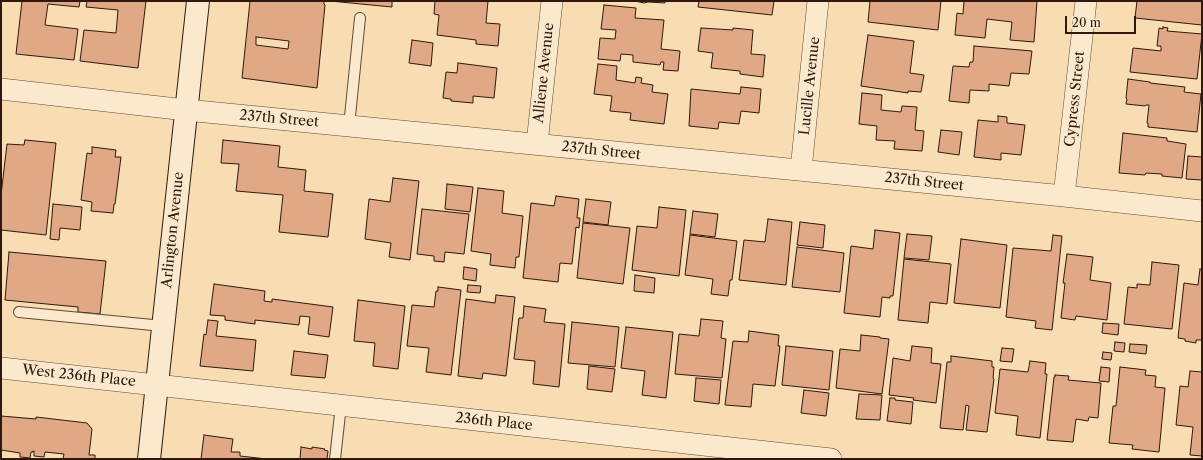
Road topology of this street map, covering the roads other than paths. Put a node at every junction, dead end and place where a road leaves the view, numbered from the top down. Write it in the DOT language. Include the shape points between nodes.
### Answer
graph roads {
  1 [pos="198,1"];
  2 [pos="552,1"];
  3 [pos="818,1"];
  4 [pos="1086,1"];
  5 [pos="360,18"];
  6 [pos="1,89"];
  7 [pos="186,110"];
  8 [pos="349,126"];
  9 [pos="536,144"];
  10 [pos="801,170"];
  11 [pos="1064,196"];
  12 [pos="1202,211"];
  13 [pos="20,312"];
  14 [pos="163,326"];
  15 [pos="1,368"];
  16 [pos="157,385"];
  17 [pos="341,405"];
  18 [pos="149,459"];
  19 [pos="335,459"];
  20 [pos="831,459"];
  1 -- 7 [label="main road, Arlington Avenue"];
  2 -- 9 [label="street, Alliene Avenue"];
  3 -- 10 [label="street, Lucille Avenue"];
  4 -- 11 [label="street, Cypress Street"];
  5 -- 8 [label="lane"];
  6 -- 7 [label="street, 237th Street"];
  7 -- 8 [label="street, 237th Street"];
  7 -- 14 [label="main road, Arlington Avenue"];
  8 -- 9 [label="street, 237th Street"];
  9 -- 10 [label="street, 237th Street"];
  10 -- 11 [label="street, 237th Street"];
  11 -- 12 [label="street, 237th Street"];
  13 -- 14 [label="lane"];
  14 -- 16 [label="main road, Arlington Avenue"];
  15 -- 16 [label="street, West 236th Place"];
  16 -- 17 [label="street, 236th Place"];
  16 -- 18 [label="main road, Arlington Avenue"];
  17 -- 19 [label="lane"];
  17 -- 20 [label="street, 236th Place"];
}
